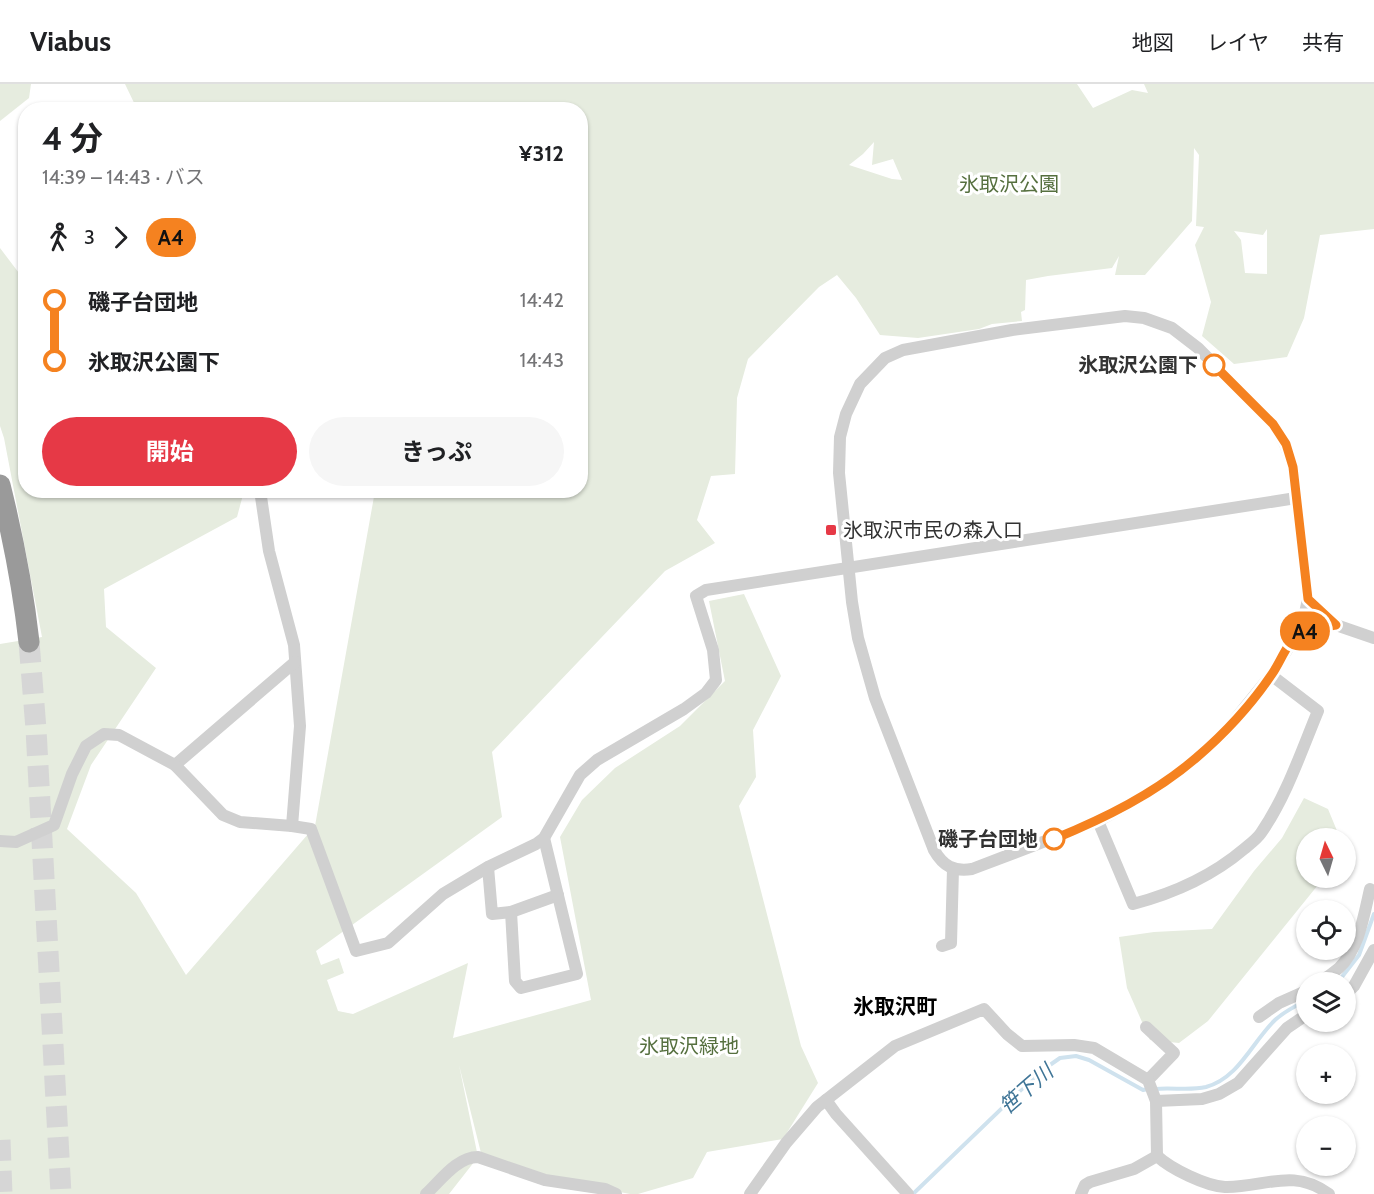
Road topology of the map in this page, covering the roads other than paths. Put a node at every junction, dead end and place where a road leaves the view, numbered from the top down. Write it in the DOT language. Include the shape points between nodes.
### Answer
graph roads {
  1 [pos="0,485"];
  2 [pos="261,498"];
  3 [pos="1296,498"];
  4 [pos="849,569"];
  5 [pos="1308,599"];
  6 [pos="1336,625"];
  7 [pos="1301,632"];
  8 [pos="1374,638"];
  9 [pos="29,642"];
  10 [pos="295,662"];
  11 [pos="1271,675"];
  12 [pos="175,765"];
  13 [pos="1098,821"];
  14 [pos="292,826"];
  15 [pos="544,838"];
  16 [pos="0,841"];
  17 [pos="488,867"];
  18 [pos="953,869"];
  19 [pos="1370,889"];
  20 [pos="558,895"];
  21 [pos="511,912"];
  22 [pos="942,946"];
  23 [pos="1374,950"];
  24 [pos="1333,972"];
  25 [pos="1356,982"];
  26 [pos="1296,996"];
  27 [pos="1259,1017"];
  28 [pos="1296,1022"];
  29 [pos="1146,1027"];
  30 [pos="1148,1080"];
  31 [pos="826,1100"];
  32 [pos="1156,1101"];
  33 [pos="1157,1156"];
  34 [pos="907,1193"];
  35 [pos="426,1194"];
  36 [pos="616,1194"];
  37 [pos="750,1194"];
  38 [pos="1081,1194"];
  39 [pos="1329,1194"];
  1 -- 9 [label="highway" via="24,593"];
  2 -- 10 [label="street" via="269,551"];
  3 -- 4 [label="street"];
  3 -- 4 [label="street" via="1286,444 1273,424 1198,348 1172,328 1125,316 949,340 885,358 860,384 846,414 840,437 840,473"];
  3 -- 5 [label="street"];
  4 -- 15 [label="street" via="706,590 696,596 713,650 716,680 684,709 597,760 580,775"];
  4 -- 18 [label="street" via="858,638 875,698 934,850"];
  5 -- 6 [label="street"];
  5 -- 7 [label="street"];
  6 -- 7 [label="street"];
  6 -- 8 [label="street"];
  7 -- 11 [label="street"];
  10 -- 12 [label="street"];
  10 -- 14 [label="street" via="300,726"];
  11 -- 13 [label="street" via="1224,733 1194,760 1154,789"];
  11 -- 13 [label="street" via="1318,711 1260,835 1231,860 1179,890 1133,904"];
  12 -- 14 [label="street" via="223,815 240,822"];
  12 -- 16 [label="street" via="119,735 104,734 86,746 54,825 16,842"];
  13 -- 18 [label="street" via="972,869"];
  14 -- 17 [label="street" via="310,829 356,951 388,943 442,894"];
  15 -- 17 [label="street"];
  15 -- 20 [label="street"];
  17 -- 21 [label="street" via="492,914"];
  18 -- 22 [label="street" via="951,943"];
  19 -- 24 [label="street" via="1362,924 1348,957"];
  20 -- 21 [label="street"];
  20 -- 21 [label="street" via="577,974 521,988 515,981"];
  23 -- 25 [label="street"];
  26 -- 27 [label="street"];
  28 -- 32 [label="street" via="1238,1083 1219,1094 1202,1099"];
  29 -- 30 [label="street" via="1174,1053"];
  30 -- 31 [label="street" via="1094,1048 1022,1046 984,1010 895,1047"];
  30 -- 32 [label="street"];
  31 -- 34 [label="street"];
  31 -- 37 [label="street" via="786,1143"];
  32 -- 33 [label="street"];
  33 -- 38 [label="street" via="1090,1182"];
  33 -- 39 [label="street" via="1216,1186 1286,1179 1318,1186"];
  35 -- 36 [label="street" via="469,1157 544,1180"];
}
